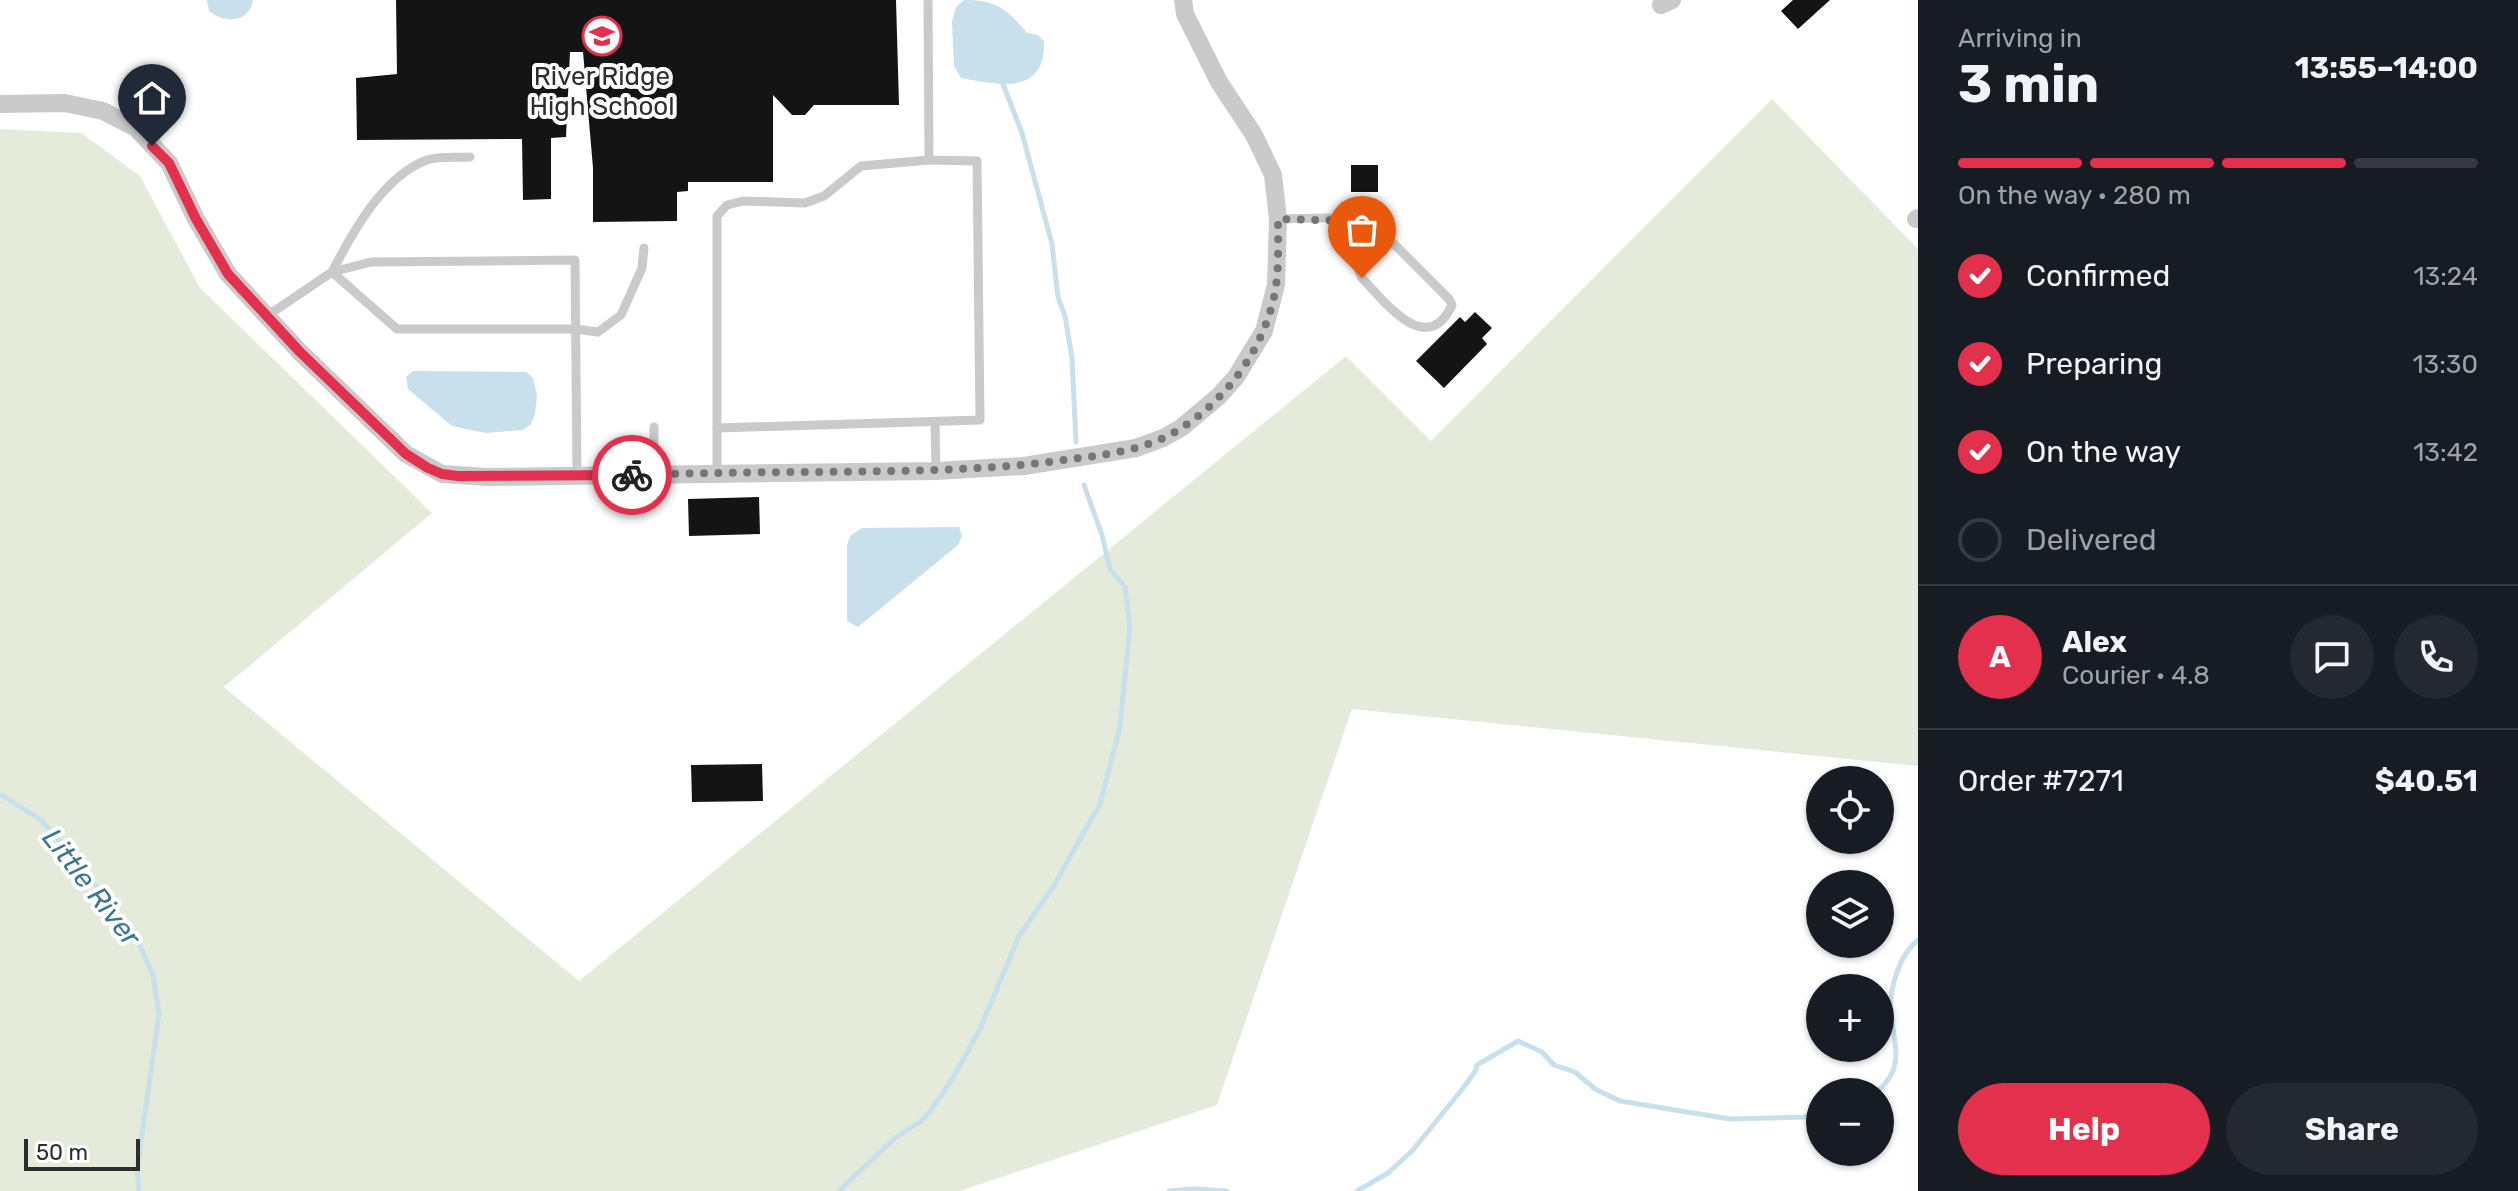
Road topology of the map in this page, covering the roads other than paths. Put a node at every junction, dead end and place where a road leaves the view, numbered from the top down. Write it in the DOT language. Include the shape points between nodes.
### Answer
graph roads {
  1 [pos="928,0"];
  2 [pos="1183,0"];
  3 [pos="0,104"];
  4 [pos="470,157"];
  5 [pos="929,160"];
  6 [pos="1278,219"];
  7 [pos="1355,221"];
  8 [pos="644,248"];
  9 [pos="332,272"];
  10 [pos="267,316"];
  11 [pos="575,329"];
  12 [pos="935,423"];
  13 [pos="654,427"];
  14 [pos="717,428"];
  15 [pos="936,471"];
  16 [pos="717,473"];
  17 [pos="654,474"];
  18 [pos="577,476"];
  1 -- 5 [label="lane"];
  2 -- 6 [label="street" via="1219,82 1273,175"];
  3 -- 10 [label="street" via="65,103 103,111 136,128 169,163 228,274"];
  4 -- 9 [label="lane" via="430,159 408,169 352,233"];
  5 -- 12 [label="lane" via="977,161 980,420"];
  5 -- 14 [label="lane" via="861,166 824,196 805,203 743,201 727,205 717,216"];
  6 -- 7 [label="lane"];
  6 -- 15 [label="street" via="1276,285 1264,331 1236,377 1181,428 1107,454"];
  7 -- 7 [label="lane" via="1376,226 1449,299 1452,305 1440,320 1426,327 1401,319 1362,278"];
  8 -- 11 [label="lane" via="642,268 621,315 598,332"];
  9 -- 10 [label="lane"];
  9 -- 11 [label="lane" via="397,329"];
  9 -- 11 [label="lane" via="371,262 575,260"];
  10 -- 18 [label="street" via="395,446 428,468 458,476"];
  11 -- 18 [label="lane"];
  12 -- 14 [label="lane"];
  12 -- 15 [label="lane"];
  13 -- 17 [label="lane"];
  14 -- 16 [label="lane"];
  15 -- 16 [label="street"];
  16 -- 17 [label="street"];
  17 -- 18 [label="street"];
}
